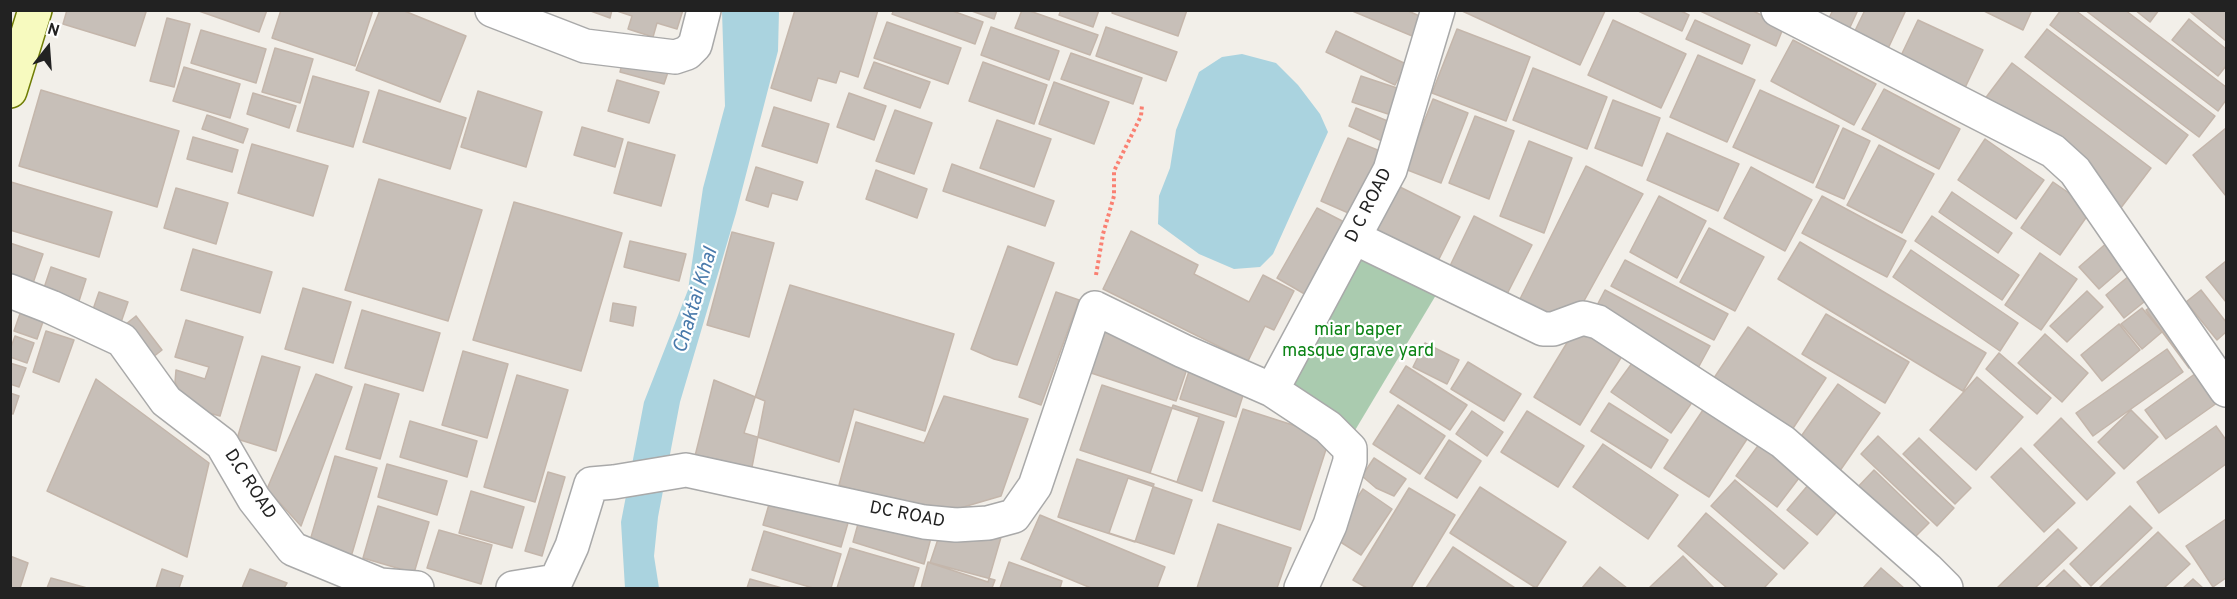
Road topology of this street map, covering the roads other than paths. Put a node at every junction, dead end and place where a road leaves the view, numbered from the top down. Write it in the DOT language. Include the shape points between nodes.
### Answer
graph roads {
  1 [pos="12,10"];
  2 [pos="35,10"];
  3 [pos="492,10"];
  4 [pos="704,10"];
  5 [pos="1438,10"];
  6 [pos="1778,10"];
  7 [pos="10,15"];
  8 [pos="10,91"];
  9 [pos="1355,238"];
  10 [pos="10,291"];
  11 [pos="2212,348"];
  12 [pos="1272,390"];
  13 [pos="2226,390"];
  14 [pos="417,588"];
  15 [pos="513,588"];
  16 [pos="1301,588"];
  17 [pos="1946,588"];
  1 -- 7 [label="main road"];
  2 -- 8 [label="main road"];
  3 -- 4 [label="street" via="585,46 675,57 695,45"];
  5 -- 9 [label="street, D C ROAD" via="1390,170"];
  6 -- 11 [label="street" via="2053,151 2075,171"];
  9 -- 12 [label="street, D C ROAD"];
  9 -- 17 [label="street" via="1543,329 1583,318 1598,322 1783,442"];
  10 -- 14 [label="street, D.C ROAD" via="122,340 165,401 222,444 254,499 293,549 380,585"];
  11 -- 13 [label="street"];
  12 -- 15 [label="street, DC ROAD" via="1095,308 1035,486 1014,516 988,523 924,522 686,470 591,484 572,546 556,581"];
  12 -- 16 [label="street" via="1328,427 1350,449 1350,461 1330,525"];
}
